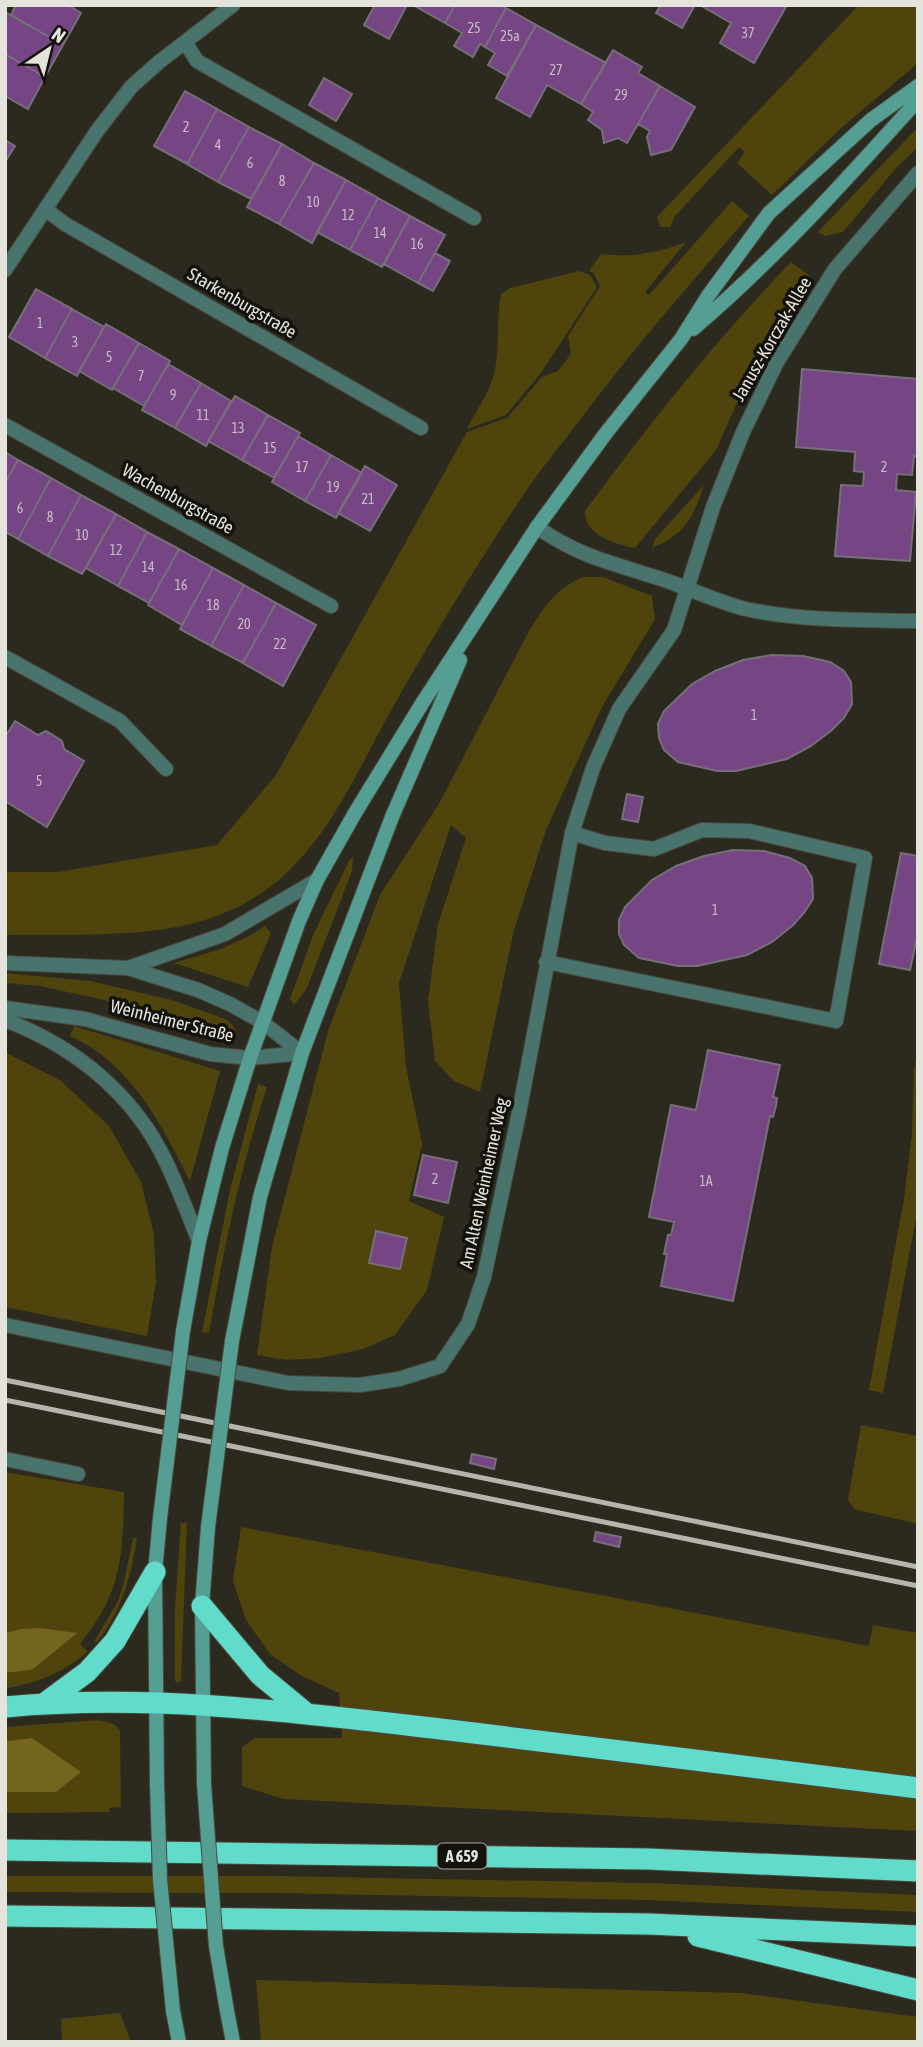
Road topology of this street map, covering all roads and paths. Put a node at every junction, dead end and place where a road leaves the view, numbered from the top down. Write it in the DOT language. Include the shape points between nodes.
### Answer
graph roads {
  1 [pos="233,5"];
  2 [pos="185,42"];
  3 [pos="918,86"];
  4 [pos="918,100"];
  5 [pos="918,173"];
  6 [pos="45,209"];
  7 [pos="474,218"];
  8 [pos="5,270"];
  9 [pos="681,339"];
  10 [pos="5,425"];
  11 [pos="421,428"];
  12 [pos="537,527"];
  13 [pos="688,587"];
  14 [pos="331,606"];
  15 [pos="918,621"];
  16 [pos="477,622"];
  17 [pos="5,657"];
  18 [pos="166,769"];
  19 [pos="572,833"];
  20 [pos="317,880"];
  21 [pos="546,962"];
  22 [pos="5,963"];
  23 [pos="128,968"];
  24 [pos="5,1008"];
  25 [pos="5,1020"];
  26 [pos="262,1022"];
  27 [pos="302,1053"];
  28 [pos="250,1058"];
  29 [pos="199,1241"];
  30 [pos="5,1325"];
  31 [pos="5,1460"];
  32 [pos="78,1474"];
  33 [pos="155,1572"];
  34 [pos="202,1606"];
  35 [pos="46,1703"];
  36 [pos="155,1703"];
  37 [pos="202,1705"];
  38 [pos="5,1707"];
  39 [pos="306,1713"];
  40 [pos="918,1788"];
  41 [pos="5,1850"];
  42 [pos="918,1871"];
  43 [pos="5,1916"];
  44 [pos="649,1924"];
  45 [pos="918,1936"];
  46 [pos="918,1990"];
  47 [pos="179,2042"];
  48 [pos="233,2042"];
  1 -- 2 [label="street"];
  2 -- 6 [label="street" via="131,87"];
  2 -- 7 [label="street" via="197,61"];
  3 -- 9 [label="main road" via="871,120 769,213"];
  4 -- 9 [label="main road" via="780,251"];
  5 -- 13 [label="street, Janusz-Korczak-Allee" via="835,268 778,362 713,507"];
  6 -- 8 [label="street"];
  6 -- 11 [label="street, Starkenburgstraße"];
  9 -- 12 [label="main road"];
  10 -- 14 [label="street, Wachenburgstraße"];
  12 -- 13 [label="street" via="599,561"];
  12 -- 16 [label="main road"];
  13 -- 15 [label="street" via="743,608 790,617"];
  13 -- 19 [label="street, Am Alten Weinheimer Weg" via="674,630 620,709 593,768"];
  16 -- 20 [label="main road"];
  16 -- 27 [label="main road" via="392,817"];
  17 -- 18 [label="street" via="120,721"];
  19 -- 21 [label="street, Am Alten Weinheimer Weg"];
  19 -- 21 [label="street" via="654,849 702,830 749,831 865,858 835,1021"];
  20 -- 23 [label="street, Weinheimer Straße" via="226,933"];
  20 -- 26 [label="main road"];
  21 -- 30 [label="street, Am Alten Weinheimer Weg" via="484,1277 468,1324 440,1366 360,1385 288,1382"];
  22 -- 23 [label="street, Weinheimer Straße"];
  23 -- 26 [label="street, Weinheimer Straße" via="198,990"];
  24 -- 28 [label="street, Weinheimer Straße" via="85,1019 210,1054"];
  25 -- 29 [label="street" via="52,1040 81,1059 131,1107 165,1160"];
  26 -- 27 [label="street, Weinheimer Straße"];
  26 -- 28 [label="main road"];
  27 -- 28 [label="street, Weinheimer Straße"];
  27 -- 34 [label="main road, bridge" via="260,1197 232,1341"];
  28 -- 29 [label="main road"];
  29 -- 33 [label="main road, bridge" via="183,1331"];
  31 -- 32 [label="street"];
  33 -- 35 [label="highway" via="115,1641 87,1672"];
  33 -- 36 [label="main road"];
  34 -- 37 [label="main road"];
  34 -- 39 [label="highway" via="260,1675"];
  35 -- 36 [label="highway"];
  35 -- 38 [label="highway"];
  36 -- 37 [label="highway"];
  36 -- 47 [label="main road, bridge" via="160,1880"];
  37 -- 39 [label="highway"];
  37 -- 48 [label="main road, bridge" via="216,1946"];
  39 -- 40 [label="highway"];
  41 -- 42 [label="highway, A 659" via="648,1859"];
  43 -- 44 [label="highway"];
  44 -- 45 [label="highway"];
  44 -- 46 [label="highway"];
}
